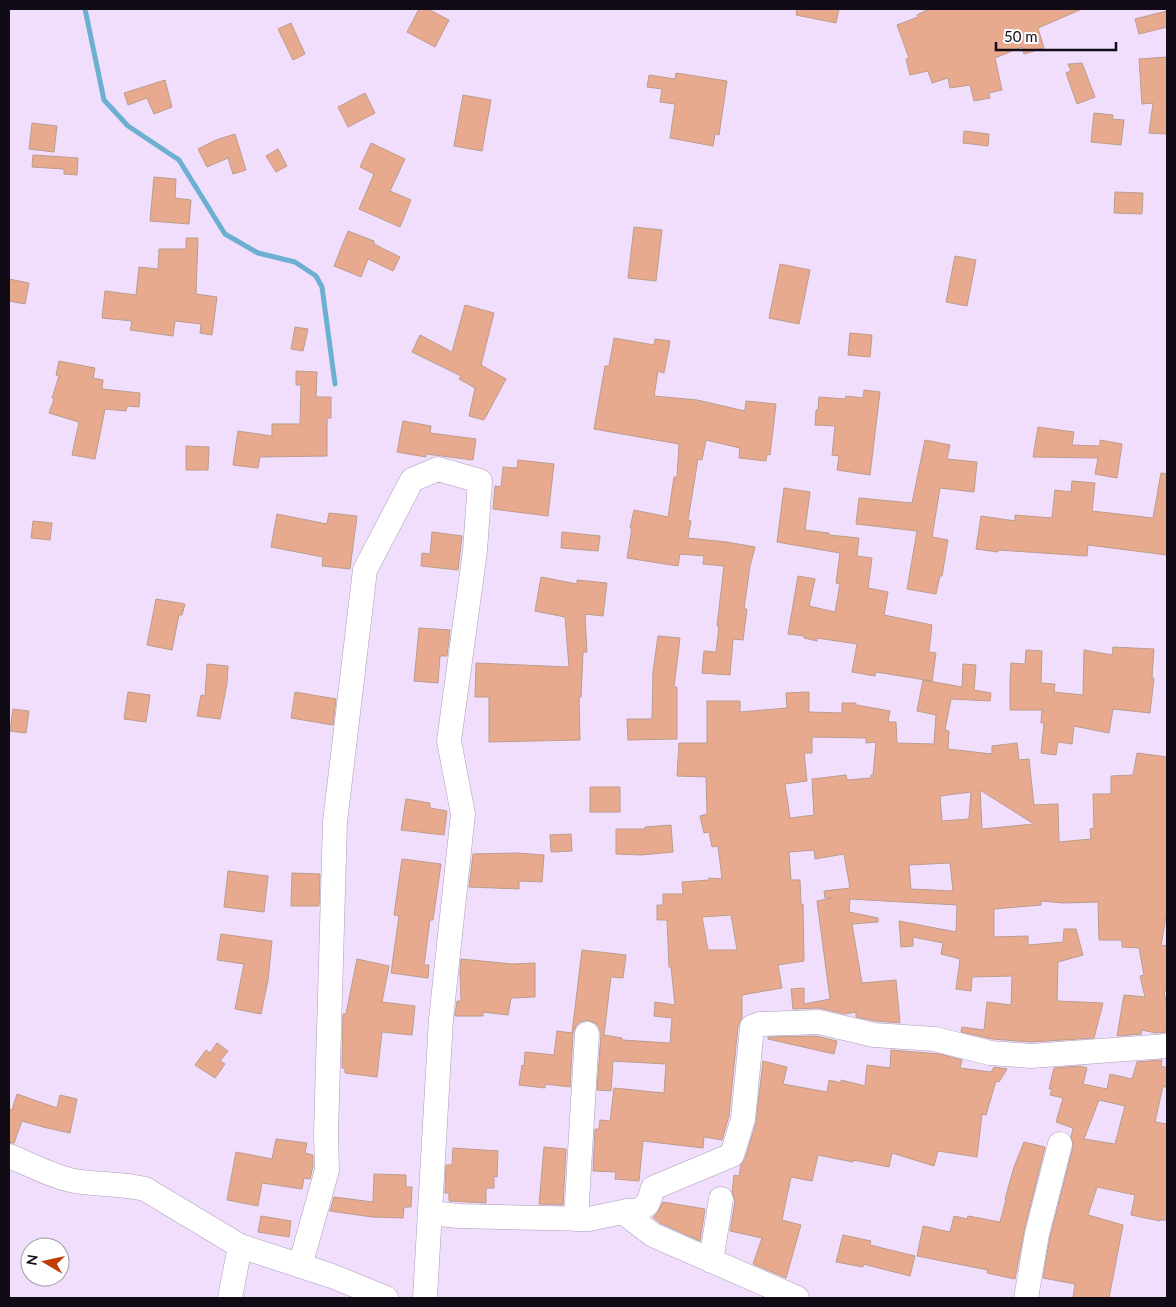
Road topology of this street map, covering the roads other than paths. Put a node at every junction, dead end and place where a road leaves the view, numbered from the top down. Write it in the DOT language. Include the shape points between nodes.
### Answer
graph roads {
  1 [pos="587,1034"];
  2 [pos="1167,1046"];
  3 [pos="1060,1144"];
  4 [pos="9,1156"];
  5 [pos="721,1199"];
  6 [pos="623,1212"];
  7 [pos="430,1213"];
  8 [pos="576,1219"];
  9 [pos="240,1246"];
  10 [pos="711,1261"];
  11 [pos="300,1266"];
  12 [pos="230,1298"];
  13 [pos="386,1298"];
  14 [pos="425,1298"];
  15 [pos="797,1298"];
  16 [pos="1026,1298"];
  1 -- 8 [label="street"];
  2 -- 6 [label="street" via="1031,1056 990,1053 935,1040 874,1035 819,1022 760,1024 752,1027 743,1119 732,1155 653,1188 648,1203 639,1211"];
  3 -- 16 [label="street" via="1037,1234"];
  4 -- 9 [label="street" via="74,1181 145,1189"];
  5 -- 10 [label="street"];
  6 -- 8 [label="street"];
  6 -- 10 [label="street" via="653,1235"];
  7 -- 8 [label="street"];
  7 -- 11 [label="street" via="441,1019 463,814 449,741 475,551 480,481 438,469 412,480 365,570 335,822 327,1170"];
  7 -- 14 [label="street"];
  9 -- 11 [label="street"];
  9 -- 12 [label="street"];
  10 -- 15 [label="street"];
  11 -- 13 [label="street"];
}
